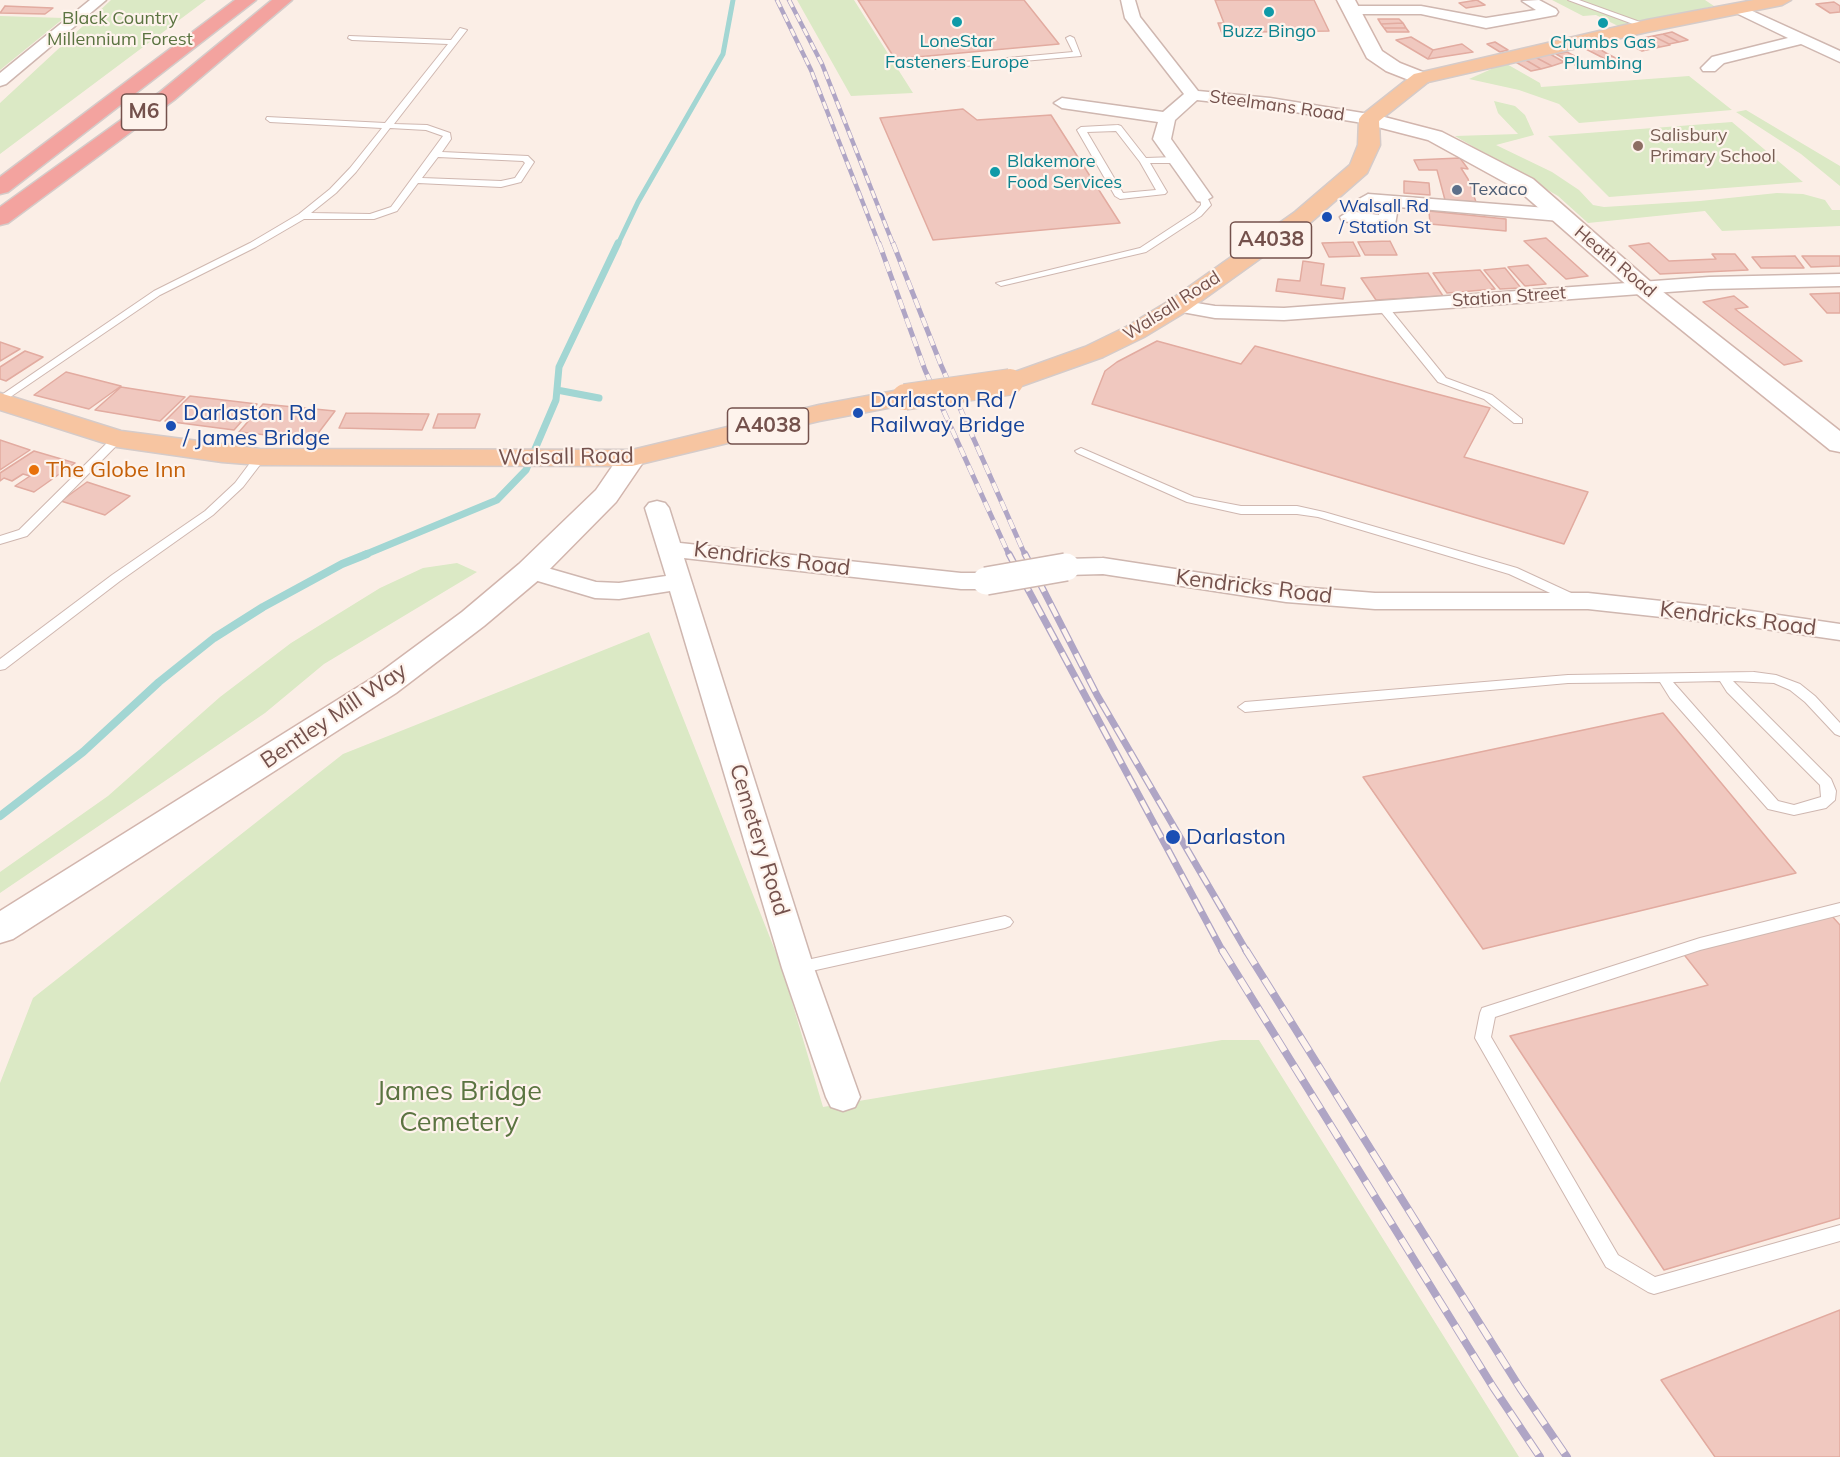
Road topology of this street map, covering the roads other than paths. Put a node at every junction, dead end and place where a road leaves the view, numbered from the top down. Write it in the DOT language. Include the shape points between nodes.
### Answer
graph roads {
  1 [pos="99,0"];
  2 [pos="247,0"];
  3 [pos="283,0"];
  4 [pos="1128,0"];
  5 [pos="1572,0"];
  6 [pos="1782,0"];
  7 [pos="1529,1"];
  8 [pos="1349,5"];
  9 [pos="1422,5"];
  10 [pos="1737,8"];
  11 [pos="1647,26"];
  12 [pos="463,30"];
  13 [pos="352,38"];
  14 [pos="1071,38"];
  15 [pos="1803,39"];
  16 [pos="453,42"];
  17 [pos="1840,57"];
  18 [pos="931,67"];
  19 [pos="1709,68"];
  20 [pos="1421,78"];
  21 [pos="0,81"];
  22 [pos="1193,95"];
  23 [pos="1062,103"];
  24 [pos="1167,118"];
  25 [pos="270,119"];
  26 [pos="1369,119"];
  27 [pos="387,125"];
  28 [pos="436,153"];
  29 [pos="1175,160"];
  30 [pos="1144,161"];
  31 [pos="416,180"];
  32 [pos="0,187"];
  33 [pos="1203,197"];
  34 [pos="1368,199"];
  35 [pos="1389,201"];
  36 [pos="1560,215"];
  37 [pos="302,216"];
  38 [pos="0,218"];
  39 [pos="1349,218"];
  40 [pos="1840,280"];
  41 [pos="1000,283"];
  42 [pos="1645,289"];
  43 [pos="1178,306"];
  44 [pos="1382,306"];
  45 [pos="0,401"];
  46 [pos="1518,421"];
  47 [pos="117,438"];
  48 [pos="1840,444"];
  49 [pos="1081,451"];
  50 [pos="260,457"];
  51 [pos="632,458"];
  52 [pos="657,508"];
  53 [pos="0,540"];
  54 [pos="670,549"];
  55 [pos="530,571"];
  56 [pos="679,582"];
  57 [pos="1578,601"];
  58 [pos="1840,632"];
  59 [pos="0,666"];
  60 [pos="1725,678"];
  61 [pos="1665,680"];
  62 [pos="1245,707"];
  63 [pos="1840,731"];
  64 [pos="1840,909"];
  65 [pos="1005,922"];
  66 [pos="0,929"];
  67 [pos="798,968"];
  68 [pos="843,1097"];
  69 [pos="1840,1233"];
  1 -- 21 [label="street"];
  2 -- 32 [label="highway, M6"];
  3 -- 38 [label="highway, M6" via="167,96"];
  4 -- 22 [label="street, Steelmans Road" via="1133,18"];
  5 -- 11 [label="lane"];
  6 -- 10 [label="main road"];
  7 -- 9 [label="street" via="1551,12 1486,23"];
  8 -- 9 [label="street"];
  8 -- 20 [label="street" via="1374,54"];
  10 -- 11 [label="main road"];
  10 -- 15 [label="street"];
  11 -- 20 [label="main road"];
  12 -- 16 [label="lane"];
  13 -- 16 [label="lane"];
  14 -- 18 [label="lane" via="1078,54"];
  15 -- 17 [label="street"];
  15 -- 19 [label="street" via="1718,60"];
  16 -- 27 [label="lane"];
  20 -- 26 [label="main road"];
  22 -- 24 [label="street"];
  22 -- 26 [label="street, Steelmans Road"];
  23 -- 24 [label="street"];
  24 -- 29 [label="street" via="1162,139"];
  25 -- 27 [label="lane"];
  26 -- 36 [label="street, Heath Road" via="1436,136 1525,184"];
  26 -- 43 [label="main road, Walsall Road / A4038" via="1366,156 1347,181"];
  27 -- 28 [label="lane" via="441,131 447,139"];
  27 -- 37 [label="lane" via="347,177"];
  28 -- 31 [label="lane"];
  28 -- 31 [label="lane" via="525,158 530,162 518,180 501,184"];
  29 -- 30 [label="lane"];
  29 -- 33 [label="street"];
  30 -- 30 [label="lane" via="1162,192 1120,196 1081,130 1118,128"];
  31 -- 37 [label="lane" via="394,209 384,214"];
  33 -- 41 [label="lane" via="1206,205 1198,214 1143,250"];
  34 -- 35 [label="street"];
  35 -- 36 [label="street"];
  35 -- 39 [label="street" via="1388,221"];
  36 -- 42 [label="street, Heath Road"];
  37 -- 45 [label="lane" via="157,293"];
  40 -- 42 [label="street, Station Street"];
  42 -- 44 [label="street, Station Street"];
  42 -- 48 [label="street, Heath Road"];
  43 -- 44 [label="street, Station Street" via="1256,314"];
  43 -- 51 [label="main road, Walsall Road / A4038, bridge" via="1135,333 1094,352 1010,382 819,413"];
  44 -- 46 [label="lane" via="1442,380 1488,397"];
  45 -- 47 [label="main road, A4038"];
  47 -- 50 [label="main road, Walsall Road / A4038"];
  47 -- 53 [label="lane" via="23,533"];
  49 -- 57 [label="lane" via="1191,500 1241,510 1320,514 1513,571"];
  50 -- 51 [label="main road, Walsall Road / A4038"];
  50 -- 59 [label="lane" via="239,485 209,513"];
  51 -- 55 [label="street, Bentley Mill Way" via="606,496"];
  52 -- 54 [label="street, Cemetery Road"];
  54 -- 56 [label="street, Cemetery Road"];
  54 -- 57 [label="street, Kendricks Road, bridge" via="961,581 1103,566 1286,594 1376,601"];
  55 -- 56 [label="street" via="596,590 619,591"];
  55 -- 66 [label="street, Bentley Mill Way" via="473,619 375,691"];
  56 -- 67 [label="street, Cemetery Road"];
  57 -- 58 [label="street, Kendricks Road"];
  60 -- 61 [label="lane"];
  60 -- 61 [label="lane" via="1826,783 1828,800 1794,810 1773,805"];
  60 -- 63 [label="lane" via="1754,676 1795,687"];
  61 -- 62 [label="lane" via="1568,679"];
  64 -- 69 [label="lane" via="1683,949 1488,1013 1483,1038 1612,1261 1654,1286"];
  65 -- 67 [label="lane"];
  67 -- 68 [label="street, Cemetery Road"];
}
